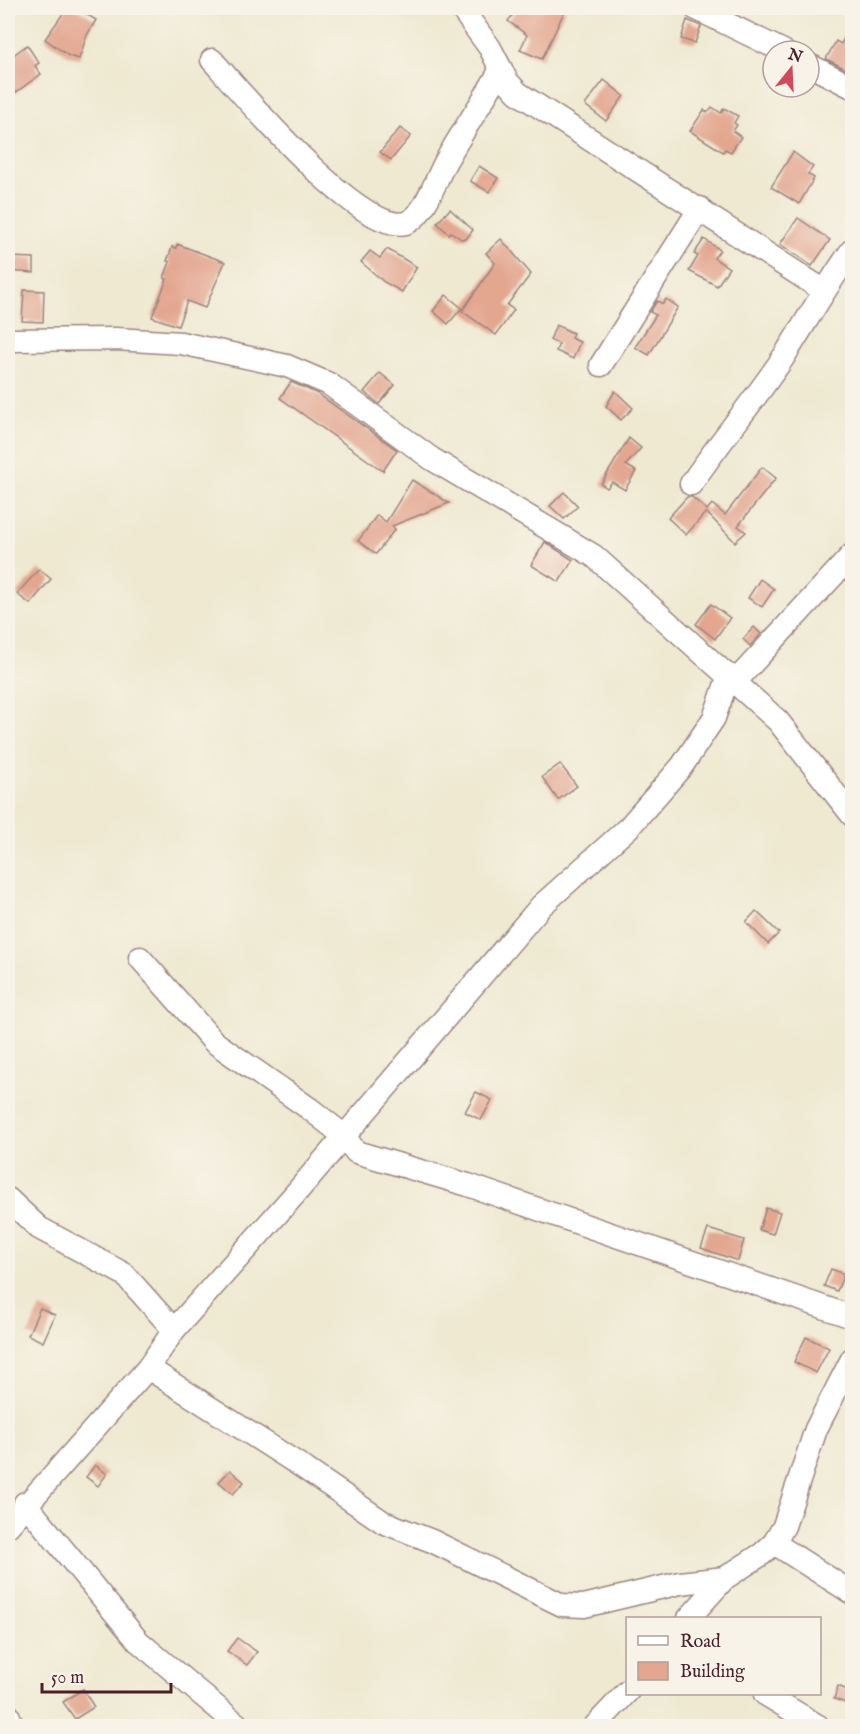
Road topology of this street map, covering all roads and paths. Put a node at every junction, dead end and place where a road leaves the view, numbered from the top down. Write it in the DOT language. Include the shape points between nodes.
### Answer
graph roads {
  1 [pos="461,8"];
  2 [pos="695,8"];
  3 [pos="761,40"];
  4 [pos="212,60"];
  5 [pos="501,69"];
  6 [pos="821,70"];
  7 [pos="852,87"];
  8 [pos="700,208"];
  9 [pos="852,250"];
  10 [pos="824,290"];
  11 [pos="8,340"];
  12 [pos="601,365"];
  13 [pos="691,484"];
  14 [pos="852,555"];
  15 [pos="732,679"];
  16 [pos="852,815"];
  17 [pos="140,958"];
  18 [pos="343,1135"];
  19 [pos="8,1199"];
  20 [pos="852,1317"];
  21 [pos="174,1329"];
  22 [pos="852,1359"];
  23 [pos="148,1368"];
  24 [pos="15,1509"];
  25 [pos="774,1543"];
  26 [pos="725,1578"];
  27 [pos="852,1593"];
  28 [pos="690,1617"];
  29 [pos="626,1691"];
  30 [pos="767,1695"];
  31 [pos="8,1715"];
  32 [pos="13,1726"];
  33 [pos="239,1726"];
  34 [pos="595,1726"];
  35 [pos="818,1726"];
  1 -- 5 [label="street"];
  2 -- 3 [label="street"];
  4 -- 5 [label="street" via="270,126 357,207 375,218 401,224 410,222 420,212"];
  5 -- 8 [label="street" via="518,93"];
  6 -- 7 [label="street"];
  8 -- 10 [label="street"];
  8 -- 12 [label="street"];
  9 -- 10 [label="street"];
  10 -- 13 [label="street" via="782,359"];
  11 -- 15 [label="street" via="181,343 287,366 328,384 432,459 594,556"];
  14 -- 15 [label="street"];
  15 -- 16 [label="street" via="778,722"];
  15 -- 18 [label="street" via="714,718 682,766 629,826 541,906"];
  17 -- 18 [label="street" via="214,1042"];
  18 -- 20 [label="street" via="356,1152 468,1185"];
  18 -- 21 [label="street"];
  19 -- 21 [label="street" via="39,1228 124,1274"];
  21 -- 23 [label="street"];
  22 -- 25 [label="street" via="816,1429 784,1526"];
  23 -- 24 [label="street"];
  23 -- 26 [label="street" via="383,1522 432,1541 562,1605 585,1606 680,1583"];
  24 -- 33 [label="street" via="138,1641"];
  25 -- 26 [label="street"];
  25 -- 27 [label="street"];
  26 -- 28 [label="street"];
  29 -- 34 [label="street"];
  30 -- 35 [label="street"];
  31 -- 32 [label="street"];
}
